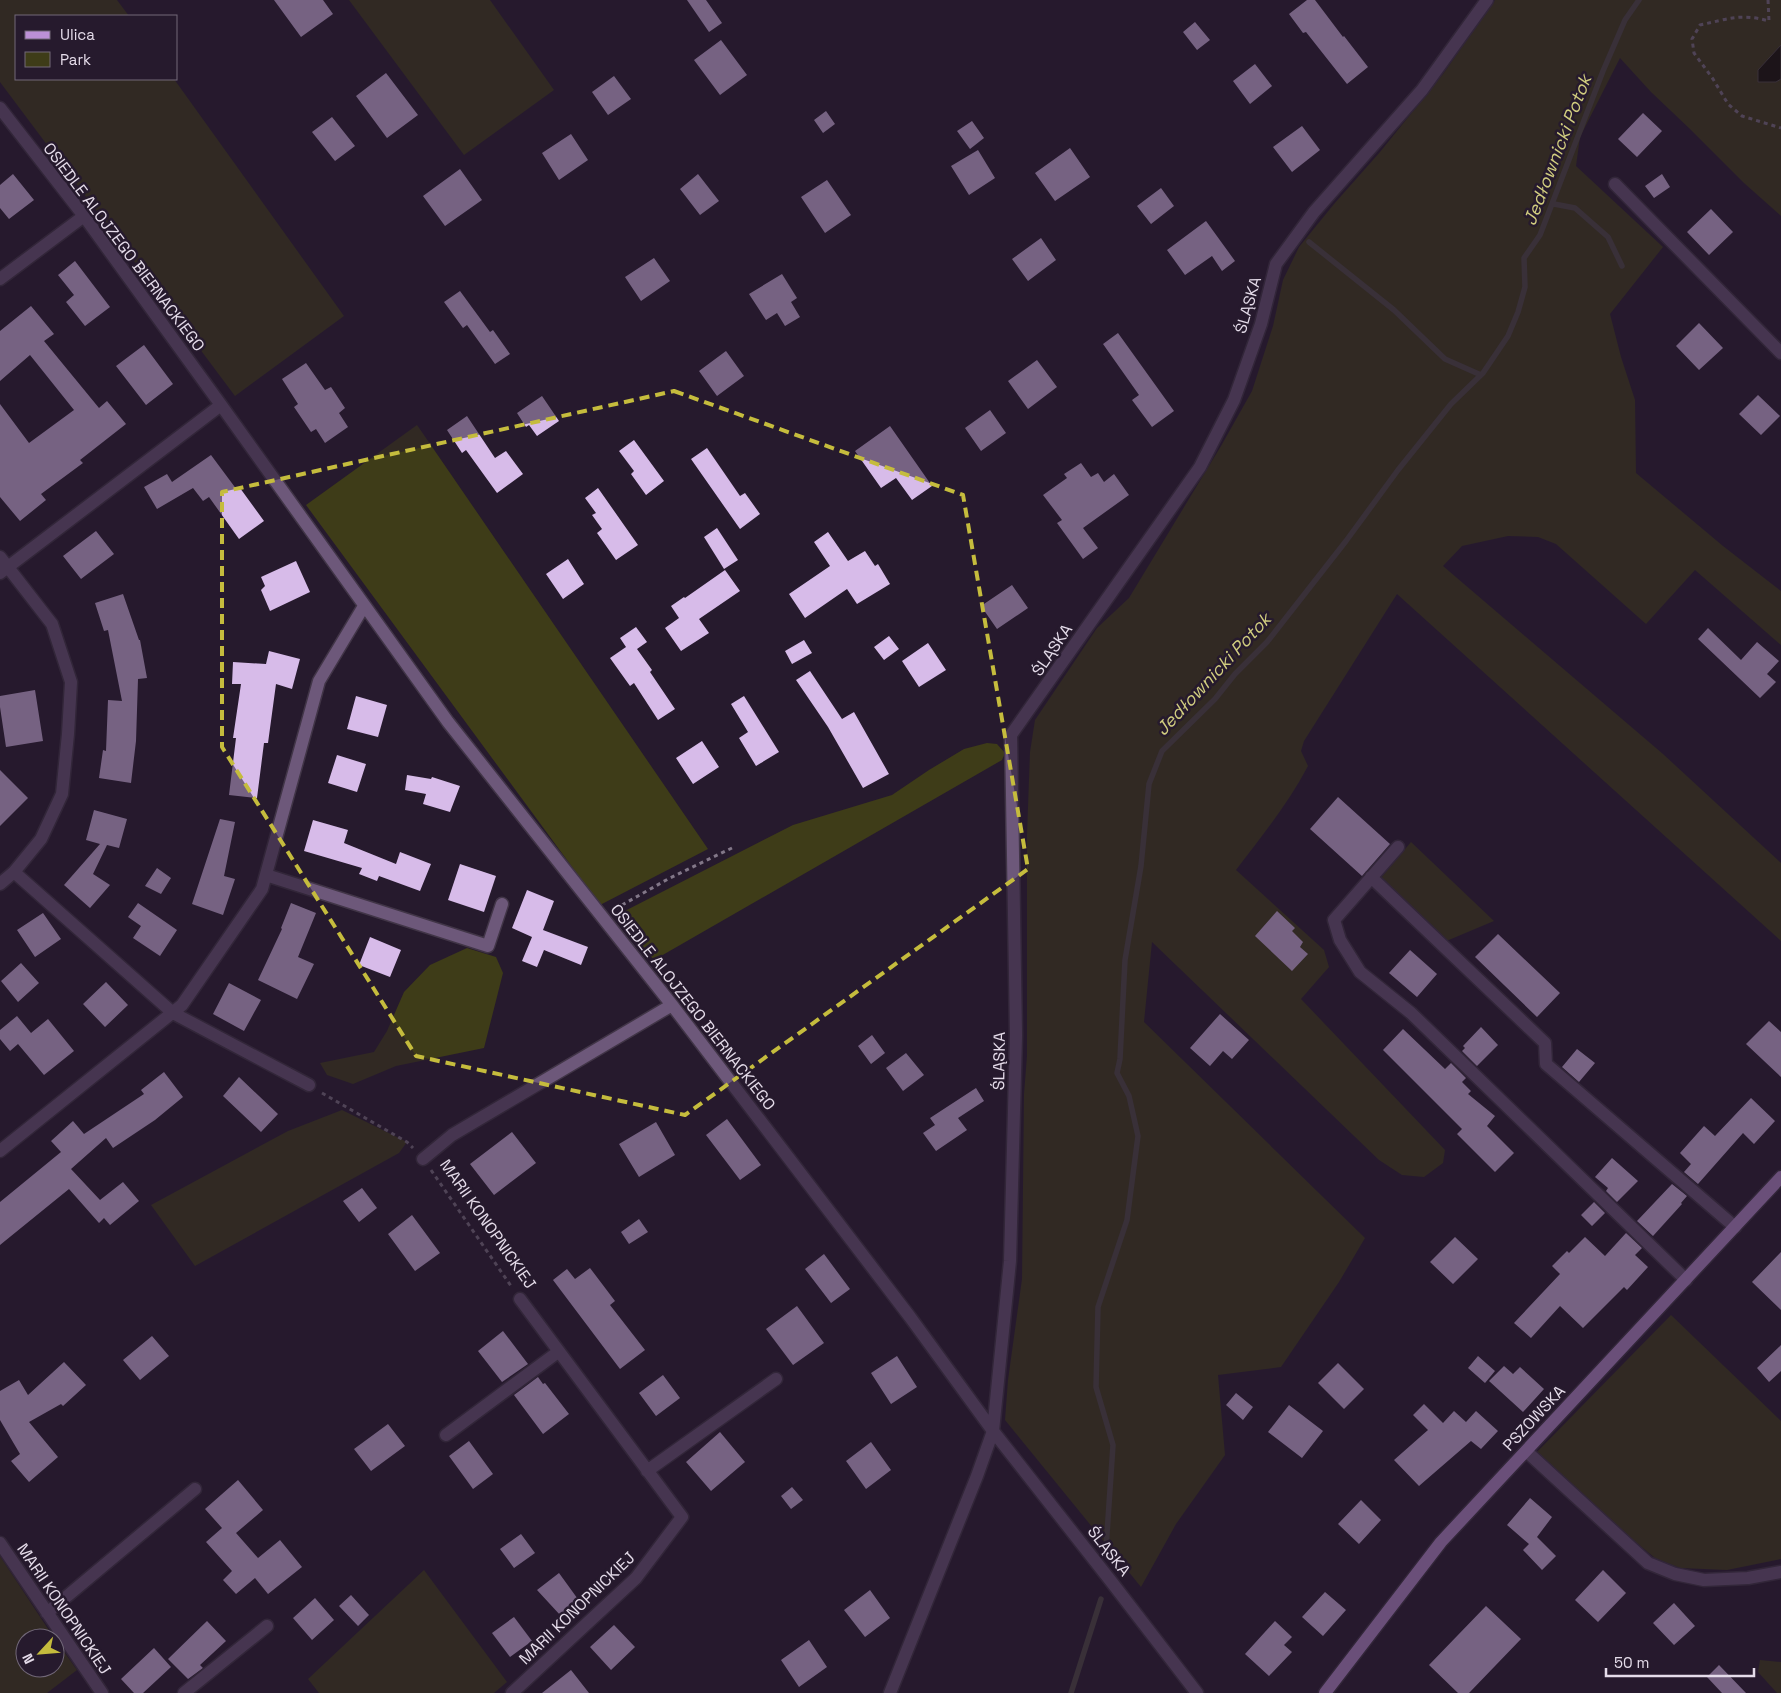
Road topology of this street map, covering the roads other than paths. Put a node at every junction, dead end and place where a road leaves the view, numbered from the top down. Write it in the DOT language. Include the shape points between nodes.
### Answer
graph roads {
  1 [pos="1488,0"];
  2 [pos="0,108"];
  3 [pos="1614,184"];
  4 [pos="84,216"];
  5 [pos="0,279"];
  6 [pos="1781,353"];
  7 [pos="221,405"];
  8 [pos="3,566"];
  9 [pos="364,606"];
  10 [pos="1398,847"];
  11 [pos="14,872"];
  12 [pos="266,875"];
  13 [pos="1372,877"];
  14 [pos="0,884"];
  15 [pos="502,904"];
  16 [pos="672,1005"];
  17 [pos="173,1013"];
  18 [pos="310,1085"];
  19 [pos="0,1151"];
  20 [pos="422,1159"];
  21 [pos="1781,1177"];
  22 [pos="1735,1226"];
  23 [pos="1686,1280"];
  24 [pos="520,1299"];
  25 [pos="558,1352"];
  26 [pos="776,1379"];
  27 [pos="992,1431"];
  28 [pos="446,1435"];
  29 [pos="1526,1451"];
  30 [pos="647,1471"];
  31 [pos="195,1489"];
  32 [pos="0,1542"];
  33 [pos="1781,1572"];
  34 [pos="47,1613"];
  35 [pos="267,1626"];
  36 [pos="102,1693"];
  37 [pos="184,1693"];
  38 [pos="512,1693"];
  39 [pos="890,1693"];
  40 [pos="1197,1693"];
  41 [pos="1325,1693"];
  1 -- 27 [label="street, ŚLĄSKA" via="1422,90 1314,212 1276,264 1261,324 1234,400 1200,467 1011,735 1016,1035 1010,1261"];
  2 -- 4 [label="street, OSIEDLE ALOJZEGO BIERNACKIEGO"];
  3 -- 6 [label="street"];
  4 -- 5 [label="street"];
  4 -- 7 [label="street, OSIEDLE ALOJZEGO BIERNACKIEGO"];
  7 -- 8 [label="street"];
  7 -- 9 [label="street, OSIEDLE ALOJZEGO BIERNACKIEGO"];
  8 -- 11 [label="street" via="52,624 71,682 62,794 41,839"];
  9 -- 12 [label="street" via="319,680"];
  9 -- 16 [label="street, OSIEDLE ALOJZEGO BIERNACKIEGO" via="448,722"];
  10 -- 13 [label="street"];
  11 -- 14 [label="street"];
  11 -- 17 [label="street"];
  12 -- 15 [label="street" via="488,946"];
  12 -- 17 [label="street" via="262,889 182,1005"];
  13 -- 22 [label="street" via="1545,1044 1546,1064"];
  13 -- 23 [label="street" via="1334,920 1340,940 1360,972 1411,1013"];
  16 -- 20 [label="street, MARII KONOPNICKIEJ" via="452,1135"];
  16 -- 27 [label="street, OSIEDLE ALOJZEGO BIERNACKIEGO" via="910,1317"];
  17 -- 18 [label="street"];
  17 -- 19 [label="street"];
  21 -- 22 [label="main road, PSZOWSKA"];
  22 -- 23 [label="main road, PSZOWSKA"];
  23 -- 29 [label="main road, PSZOWSKA"];
  24 -- 25 [label="street, MARII KONOPNICKIEJ"];
  25 -- 28 [label="street"];
  25 -- 30 [label="street, MARII KONOPNICKIEJ"];
  26 -- 30 [label="street"];
  27 -- 39 [label="street, ŚLĄSKA"];
  27 -- 40 [label="street, ŚLĄSKA"];
  29 -- 33 [label="street" via="1648,1564 1704,1580 1748,1578"];
  29 -- 41 [label="main road, PSZOWSKA" via="1441,1542"];
  30 -- 38 [label="street, MARII KONOPNICKIEJ" via="682,1517 636,1578"];
  31 -- 34 [label="street"];
  32 -- 34 [label="street, MARII KONOPNICKIEJ"];
  34 -- 36 [label="street, MARII KONOPNICKIEJ"];
  35 -- 37 [label="street"];
}
